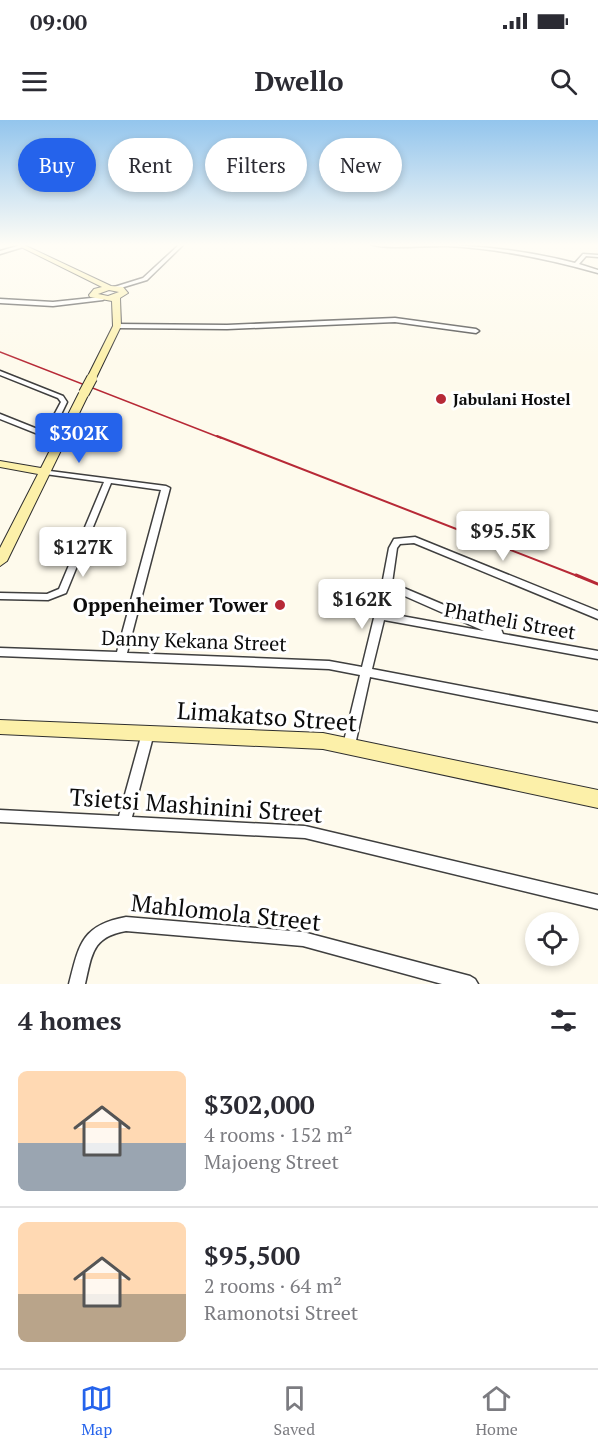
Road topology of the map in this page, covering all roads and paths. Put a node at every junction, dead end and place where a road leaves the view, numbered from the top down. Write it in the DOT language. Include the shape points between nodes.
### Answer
graph roads {
  1 [pos="100,284"];
  2 [pos="128,284"];
  3 [pos="131,284"];
  4 [pos="106,287"];
  5 [pos="123,290"];
  6 [pos="107,299"];
  7 [pos="0,301"];
  8 [pos="117,326"];
  9 [pos="476,331"];
  10 [pos="0,373"];
  11 [pos="0,416"];
  12 [pos="46,437"];
  13 [pos="60,441"];
  14 [pos="0,464"];
  15 [pos="45,472"];
  16 [pos="108,481"];
  17 [pos="3,548"];
  18 [pos="0,561"];
  19 [pos="387,585"];
  20 [pos="0,596"];
  21 [pos="598,615"];
  22 [pos="380,616"];
  23 [pos="498,637"];
  24 [pos="0,652"];
  25 [pos="598,655"];
  26 [pos="122,656"];
  27 [pos="366,672"];
  28 [pos="598,717"];
  29 [pos="0,727"];
  30 [pos="148,733"];
  31 [pos="349,745"];
  32 [pos="598,799"];
  33 [pos="0,816"];
  34 [pos="124,822"];
  35 [pos="598,902"];
  36 [pos="77,984"];
  37 [pos="470,984"];
  1 -- 4 [label="street"];
  2 -- 4 [label="street"];
  3 -- 5 [label="street"];
  4 -- 5 [label="street"];
  4 -- 6 [label="street" via="94,293"];
  5 -- 6 [label="street" via="123,295"];
  6 -- 7 [label="street" via="42,304"];
  6 -- 8 [label="street"];
  8 -- 9 [label="street" via="227,327 395,320"];
  8 -- 13 [label="street, bridge"];
  10 -- 12 [label="street" via="61,397 64,402"];
  11 -- 12 [label="street"];
  12 -- 13 [label="street"];
  13 -- 15 [label="street"];
  14 -- 15 [label="street"];
  15 -- 16 [label="street"];
  15 -- 17 [label="street"];
  16 -- 20 [label="street" via="63,591 48,597"];
  16 -- 26 [label="street" via="166,488"];
  17 -- 18 [label="street"];
  19 -- 21 [label="street" via="393,548 398,541 412,540"];
  19 -- 22 [label="street"];
  19 -- 23 [label="street" via="497,632"];
  22 -- 23 [label="street, Phatheli Street"];
  22 -- 27 [label="street"];
  23 -- 25 [label="street, Phatheli Street"];
  24 -- 26 [label="street, Danny Kekana Street"];
  26 -- 27 [label="street, Danny Kekana Street" via="314,664"];
  27 -- 28 [label="street, Danny Kekana Street"];
  27 -- 31 [label="street"];
  29 -- 30 [label="street, Limakatso Street"];
  30 -- 31 [label="street, Limakatso Street" via="285,738"];
  30 -- 34 [label="street"];
  31 -- 32 [label="street, Limakatso Street"];
  33 -- 34 [label="street, Tsietsi Mashinini Street"];
  34 -- 35 [label="street, Tsietsi Mashinini Street" via="305,832"];
  36 -- 37 [label="street, Mahlomola Street" via="88,943 100,930 126,924 272,935 330,946"];
}
